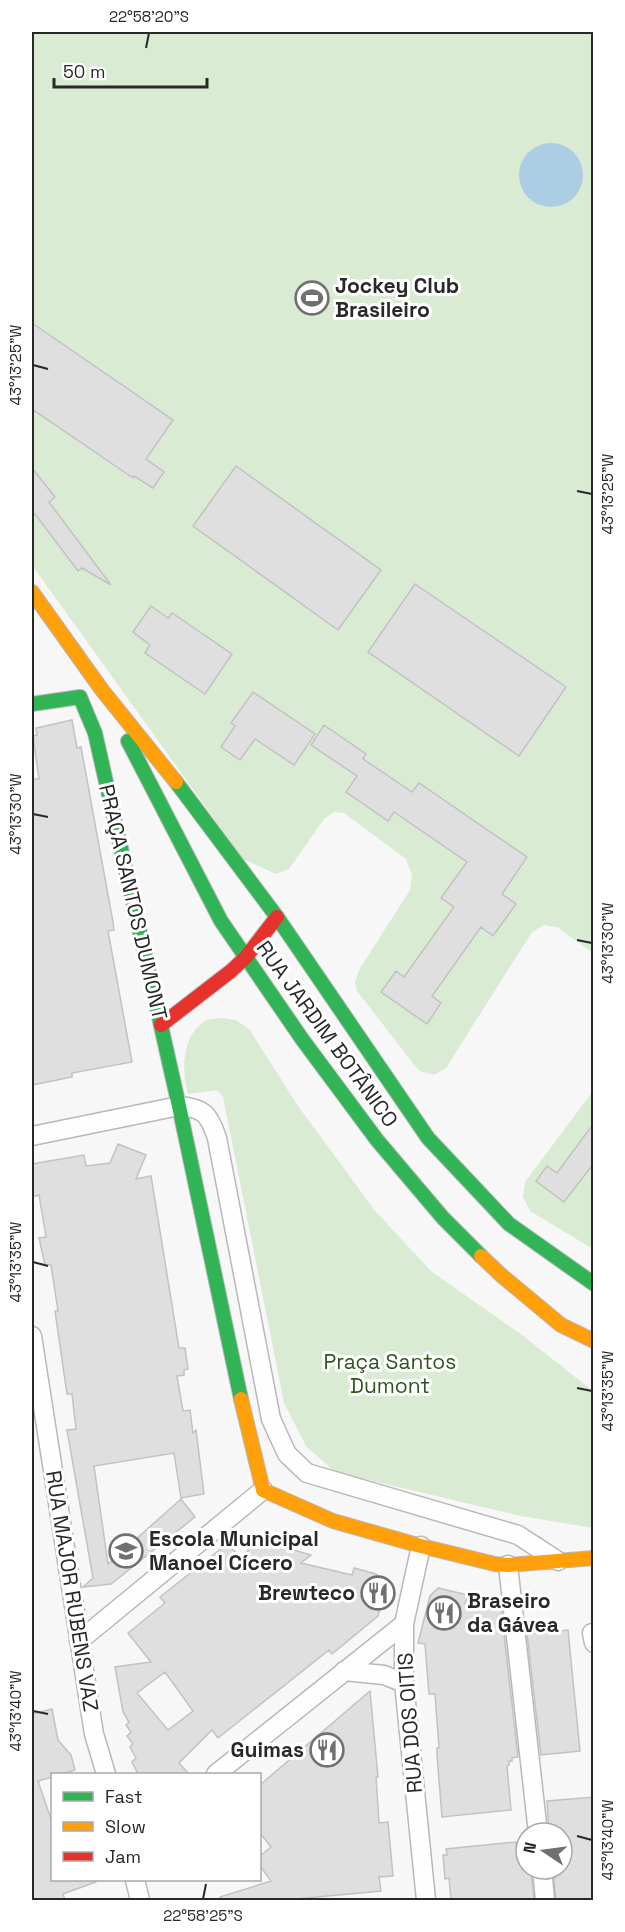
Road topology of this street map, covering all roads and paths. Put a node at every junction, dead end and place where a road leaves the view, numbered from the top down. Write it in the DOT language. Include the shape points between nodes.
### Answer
graph roads {
  1 [pos="32,592"];
  2 [pos="102,690"];
  3 [pos="32,704"];
  4 [pos="277,917"];
  5 [pos="246,957"];
  6 [pos="161,1025"];
  7 [pos="179,1106"];
  8 [pos="32,1137"];
  9 [pos="594,1284"];
  10 [pos="561,1326"];
  11 [pos="32,1336"];
  12 [pos="594,1341"];
  13 [pos="594,1354"];
  14 [pos="263,1490"];
  15 [pos="421,1546"];
  16 [pos="594,1557"];
  17 [pos="558,1561"];
  18 [pos="508,1564"];
  19 [pos="404,1624"];
  20 [pos="79,1641"];
  21 [pos="344,1671"];
  22 [pos="404,1683"];
  23 [pos="106,1773"];
  24 [pos="217,1773"];
  25 [pos="537,1821"];
  26 [pos="135,1881"];
  27 [pos="543,1881"];
  28 [pos="140,1900"];
  29 [pos="426,1900"];
  30 [pos="545,1900"];
  1 -- 2 [label="main road, RUA JARDIM BOTÂNICO"];
  2 -- 4 [label="main road, RUA JARDIM BOTÂNICO"];
  2 -- 5 [label="main road, RUA JARDIM BOTÂNICO" via="221,921"];
  3 -- 6 [label="main road, PRAÇA SANTOS DUMONT" via="80,697 95,733"];
  4 -- 5 [label="main road"];
  4 -- 9 [label="main road, RUA JARDIM BOTÂNICO" via="428,1137 508,1224"];
  5 -- 6 [label="main road"];
  5 -- 10 [label="main road, RUA JARDIM BOTÂNICO" via="376,1140 443,1218"];
  6 -- 7 [label="main road, PRAÇA SANTOS DUMONT"];
  7 -- 8 [label="street"];
  7 -- 14 [label="main road, PRAÇA SANTOS DUMONT"];
  7 -- 17 [label="street" via="204,1112 217,1138 271,1419 287,1454 307,1473 518,1535"];
  10 -- 12 [label="main road, RUA JARDIM BOTÂNICO"];
  10 -- 13 [label="main road"];
  11 -- 20 [label="street, RUA MAJOR RUBENS VAZ"];
  14 -- 15 [label="main road" via="333,1521"];
  14 -- 20 [label="street"];
  15 -- 18 [label="main road"];
  15 -- 19 [label="street, RUA DOS OITIS"];
  16 -- 17 [label="main road"];
  17 -- 18 [label="main road"];
  18 -- 25 [label="street"];
  19 -- 21 [label="street"];
  19 -- 22 [label="street, RUA DOS OITIS"];
  20 -- 23 [label="street, RUA MAJOR RUBENS VAZ" via="94,1734"];
  21 -- 22 [label="street" via="384,1675"];
  21 -- 24 [label="street"];
  22 -- 29 [label="street, RUA DOS OITIS"];
  26 -- 28 [label="street"];
  27 -- 30 [label="street"];
}
